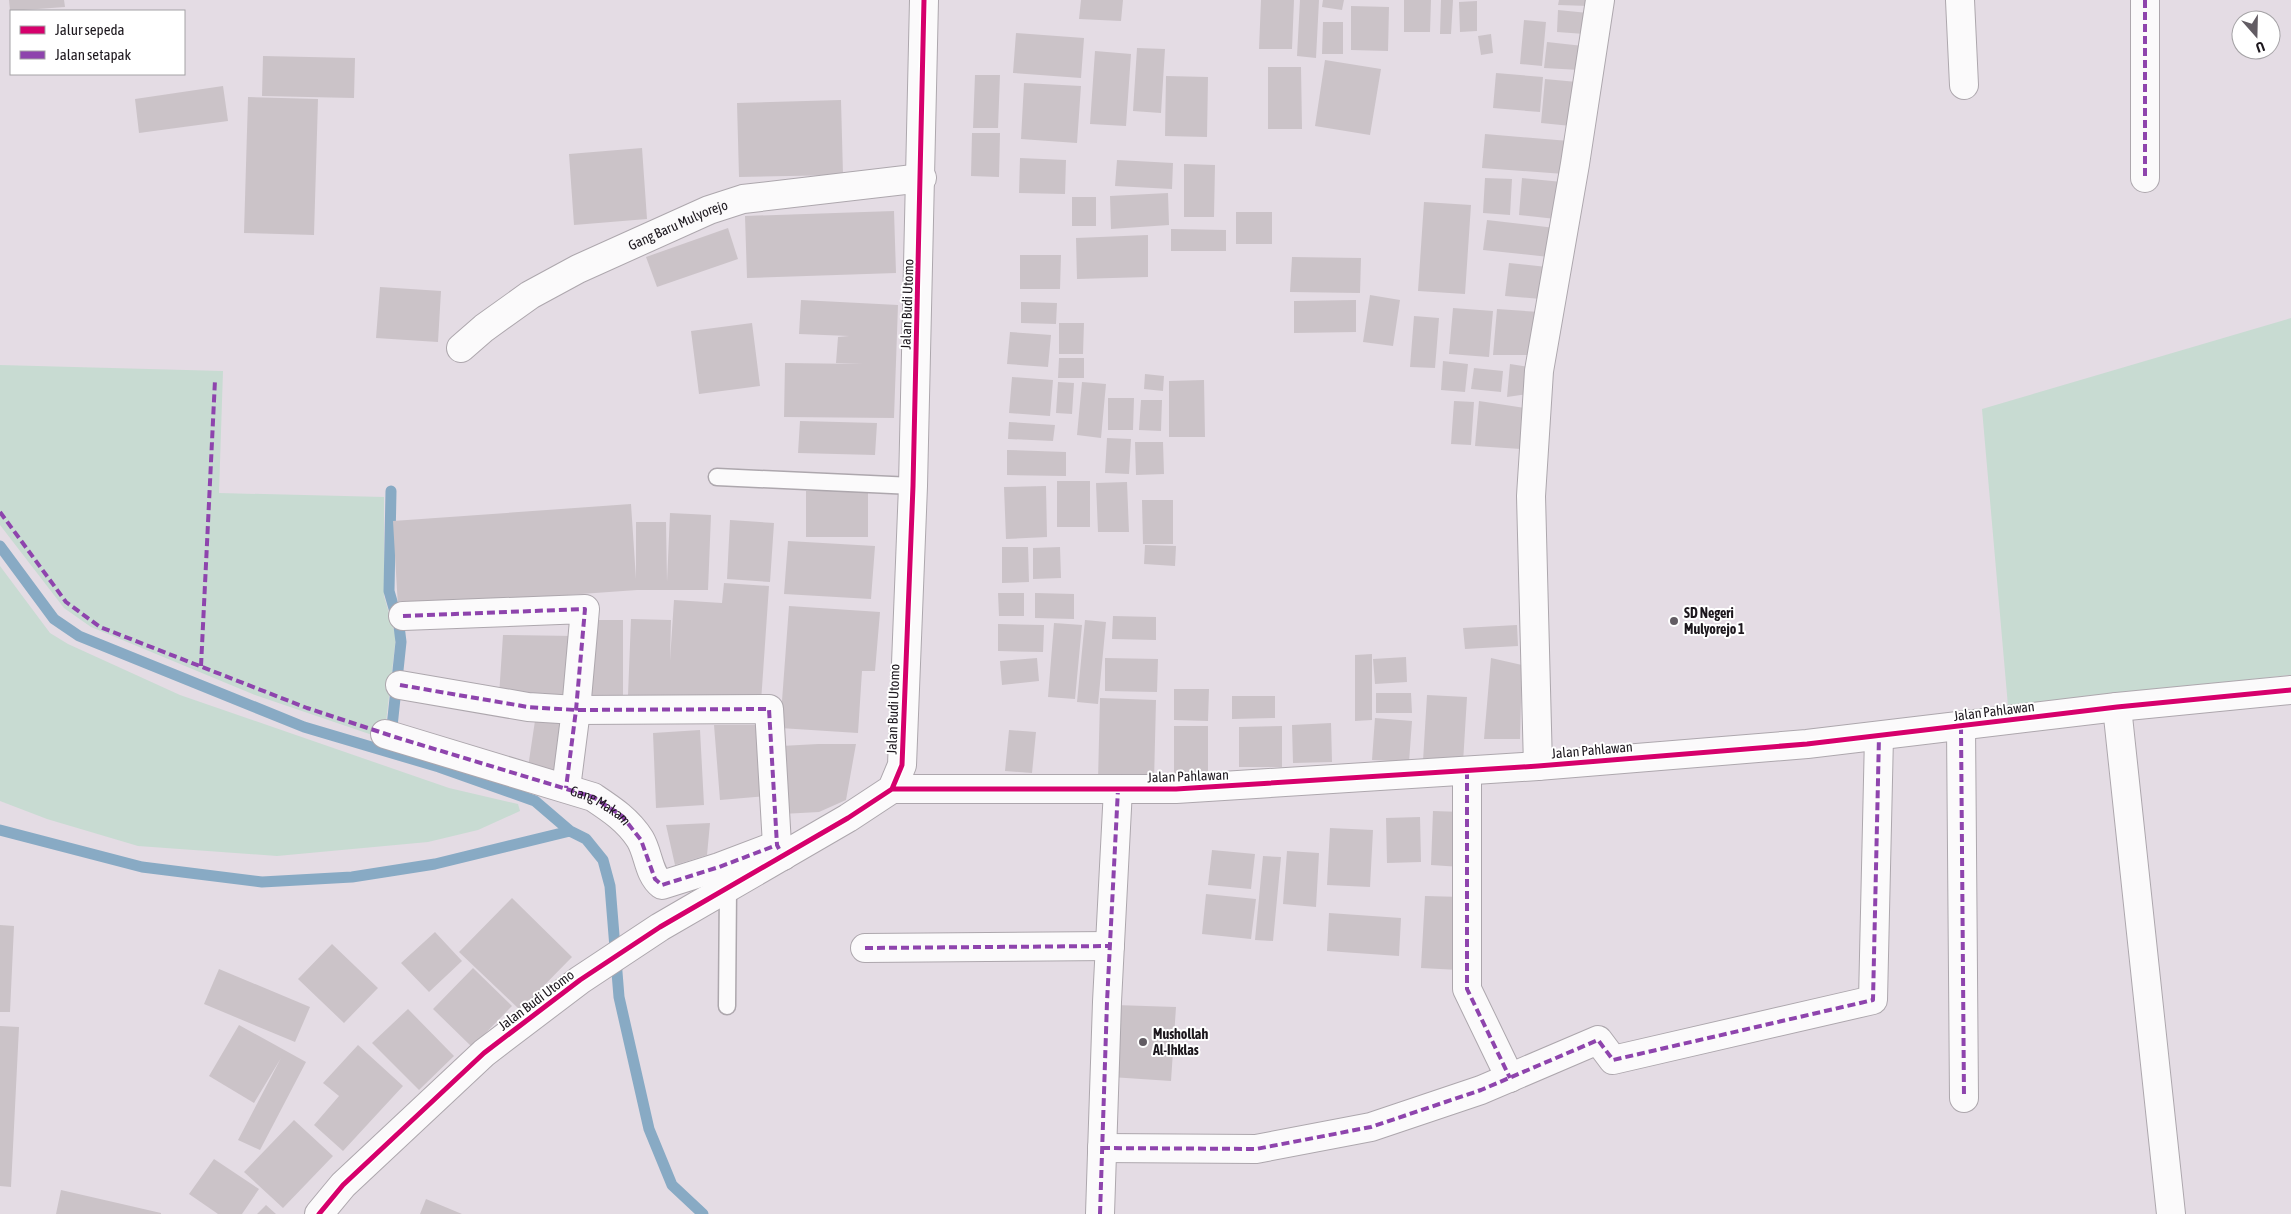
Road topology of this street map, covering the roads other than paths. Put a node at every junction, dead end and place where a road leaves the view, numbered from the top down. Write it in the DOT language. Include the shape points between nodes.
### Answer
graph roads {
  1 [pos="924,0"];
  2 [pos="1600,0"];
  3 [pos="1960,0"];
  4 [pos="2144,0"];
  5 [pos="1964,86"];
  6 [pos="922,178"];
  7 [pos="2145,178"];
  8 [pos="461,348"];
  9 [pos="717,477"];
  10 [pos="913,486"];
  11 [pos="403,616"];
  12 [pos="400,685"];
  13 [pos="2291,690"];
  14 [pos="2117,707"];
  15 [pos="576,710"];
  16 [pos="1961,726"];
  17 [pos="390,736"];
  18 [pos="1879,736"];
  19 [pos="1538,766"];
  20 [pos="1467,770"];
  21 [pos="566,788"];
  22 [pos="892,789"];
  23 [pos="1118,789"];
  24 [pos="780,851"];
  25 [pos="728,888"];
  26 [pos="1110,946"];
  27 [pos="865,948"];
  28 [pos="727,1006"];
  29 [pos="1510,1078"];
  30 [pos="1964,1098"];
  31 [pos="1102,1148"];
  32 [pos="318,1214"];
  33 [pos="1100,1214"];
  34 [pos="2171,1214"];
  1 -- 6 [label="street, Jalan Budi Utomo"];
  2 -- 19 [label="street" via="1539,371 1530,496"];
  3 -- 5 [label="street"];
  4 -- 7 [label="street"];
  6 -- 8 [label="street, Gang Baru Mulyorejo" via="743,198 708,210 578,269 530,295"];
  6 -- 10 [label="street, Jalan Budi Utomo"];
  9 -- 10 [label="lane"];
  10 -- 22 [label="street, Jalan Budi Utomo" via="902,764"];
  11 -- 15 [label="street" via="586,609"];
  12 -- 15 [label="street" via="528,707"];
  13 -- 14 [label="street, Jalan Pahlawan"];
  14 -- 16 [label="street, Jalan Pahlawan"];
  14 -- 34 [label="street"];
  15 -- 21 [label="street"];
  15 -- 24 [label="street" via="769,708"];
  16 -- 18 [label="street, Jalan Pahlawan"];
  16 -- 30 [label="street"];
  17 -- 21 [label="street, Gang Makam"];
  18 -- 19 [label="street, Jalan Pahlawan"];
  18 -- 29 [label="street" via="1873,1000 1613,1060 1598,1040"];
  19 -- 20 [label="street, Jalan Pahlawan"];
  20 -- 23 [label="street, Jalan Pahlawan" via="1176,789"];
  20 -- 29 [label="street" via="1467,988"];
  21 -- 24 [label="street, Gang Makam" via="593,797 622,816 640,840 655,880 662,885"];
  22 -- 23 [label="street, Jalan Pahlawan"];
  22 -- 24 [label="street, Jalan Budi Utomo" via="848,818"];
  23 -- 26 [label="street"];
  24 -- 25 [label="street, Jalan Budi Utomo"];
  25 -- 28 [label="lane"];
  25 -- 32 [label="street, Jalan Budi Utomo" via="660,927 580,980 484,1053 343,1185"];
  26 -- 27 [label="street"];
  26 -- 31 [label="street"];
  29 -- 31 [label="street" via="1371,1127 1256,1149"];
  31 -- 33 [label="street"];
}
